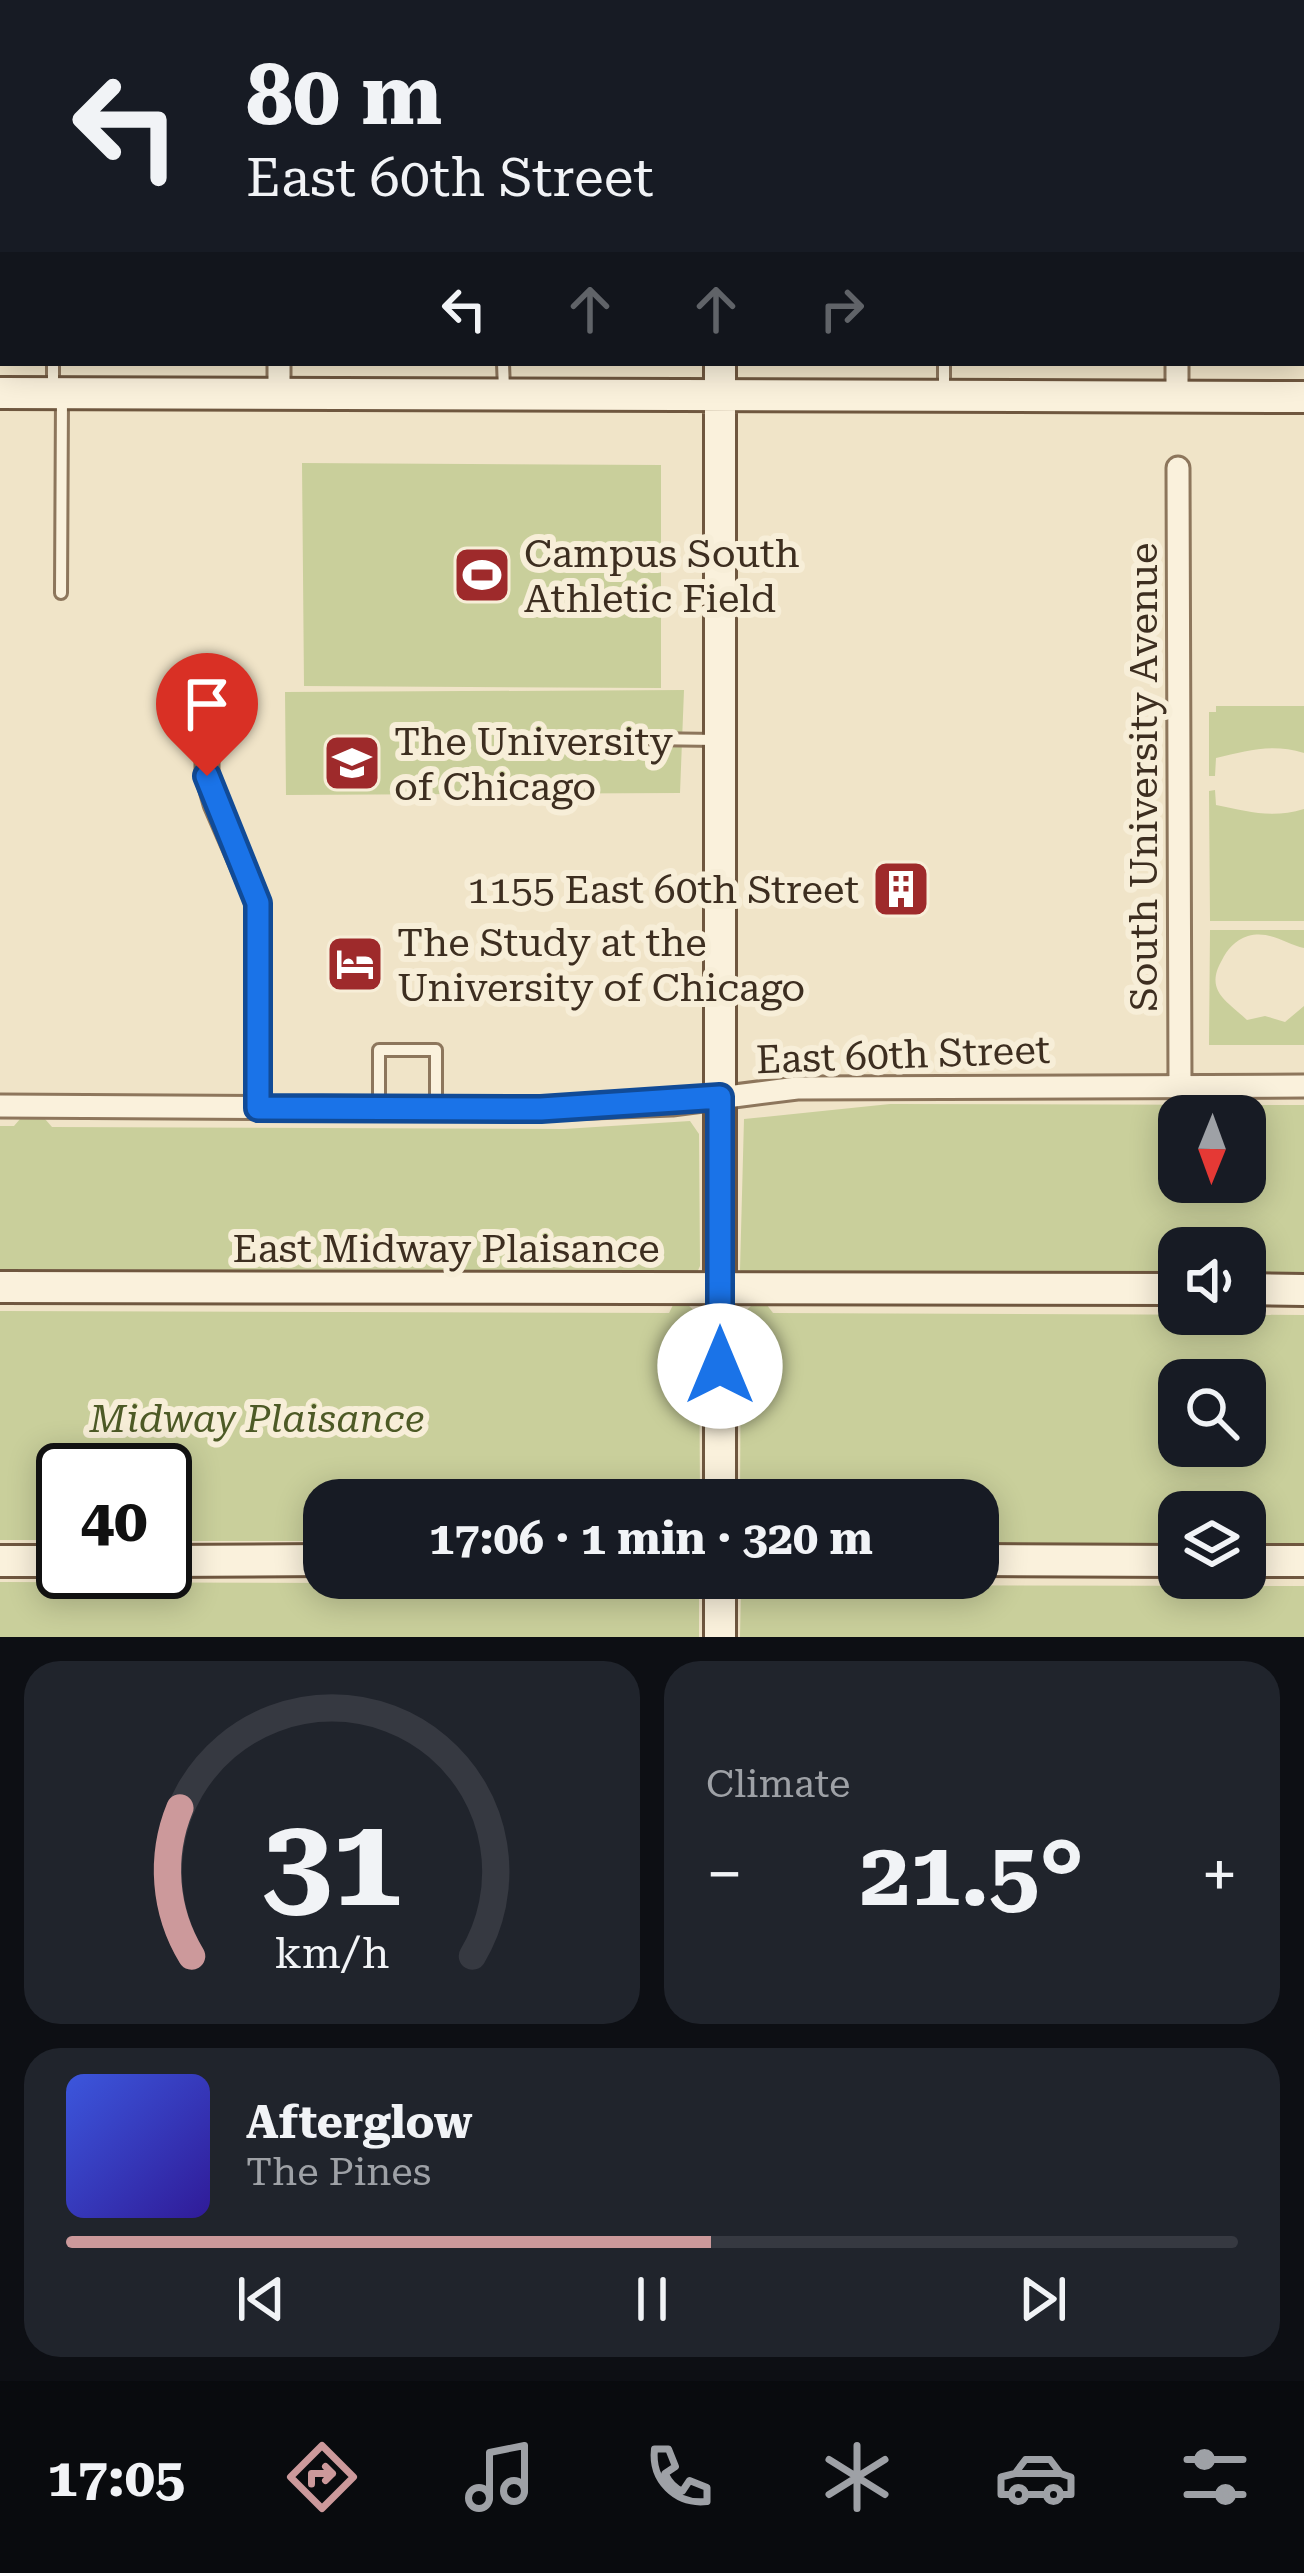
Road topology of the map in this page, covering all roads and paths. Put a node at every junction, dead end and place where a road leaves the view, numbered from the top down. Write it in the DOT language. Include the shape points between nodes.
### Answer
graph roads {
  1 [pos="503,366"];
  2 [pos="720,366"];
  3 [pos="944,366"];
  4 [pos="1177,366"];
  5 [pos="279,379"];
  6 [pos="56,383"];
  7 [pos="0,393"];
  8 [pos="504,395"];
  9 [pos="720,395"];
  10 [pos="944,396"];
  11 [pos="1177,397"];
  12 [pos="1304,397"];
  13 [pos="1178,468"];
  14 [pos="61,593"];
  15 [pos="207,737"];
  16 [pos="646,739"];
  17 [pos="720,740"];
  18 [pos="1180,1086"];
  19 [pos="1304,1086"];
  20 [pos="720,1097"];
  21 [pos="0,1106"];
  22 [pos="258,1108"];
  23 [pos="379,1108"];
  24 [pos="436,1108"];
  25 [pos="0,1287"];
  26 [pos="720,1287"];
  27 [pos="1158,1289"];
  28 [pos="1266,1289"];
  29 [pos="1304,1290"];
  30 [pos="720,1479"];
  31 [pos="303,1560"];
  32 [pos="999,1560"];
  33 [pos="0,1561"];
  34 [pos="36,1561"];
  35 [pos="192,1561"];
  36 [pos="1158,1561"];
  37 [pos="1266,1561"];
  38 [pos="1304,1561"];
  39 [pos="720,1599"];
  40 [pos="720,1637"];
  1 -- 8 [label="lane"];
  2 -- 9 [label="street"];
  3 -- 10 [label="lane"];
  4 -- 11 [label="street"];
  5 -- 6 [label="street"];
  5 -- 8 [label="street"];
  6 -- 7 [label="street"];
  6 -- 14 [label="lane"];
  8 -- 9 [label="street"];
  9 -- 10 [label="street"];
  9 -- 17 [label="street"];
  10 -- 11 [label="street"];
  11 -- 12 [label="street"];
  13 -- 18 [label="street, South University Avenue"];
  15 -- 22 [label="street" via="215,804 258,903"];
  16 -- 17 [label="lane"];
  17 -- 20 [label="street"];
  18 -- 19 [label="street, East 60th Street"];
  18 -- 20 [label="street, East 60th Street" via="797,1088"];
  20 -- 24 [label="street, East 60th Street"];
  20 -- 26 [label="street"];
  21 -- 22 [label="street, East 60th Street"];
  22 -- 23 [label="street, East 60th Street"];
  23 -- 24 [label="street, East 60th Street"];
  23 -- 24 [label="lane" via="379,1050 436,1050"];
  25 -- 26 [label="street, East Midway Plaisance"];
  26 -- 27 [label="street, East Midway Plaisance"];
  26 -- 30 [label="street"];
  28 -- 29 [label="street"];
  31 -- 35 [label="street"];
  32 -- 36 [label="street"];
  33 -- 34 [label="street"];
  37 -- 38 [label="street"];
  39 -- 40 [label="street"];
}
